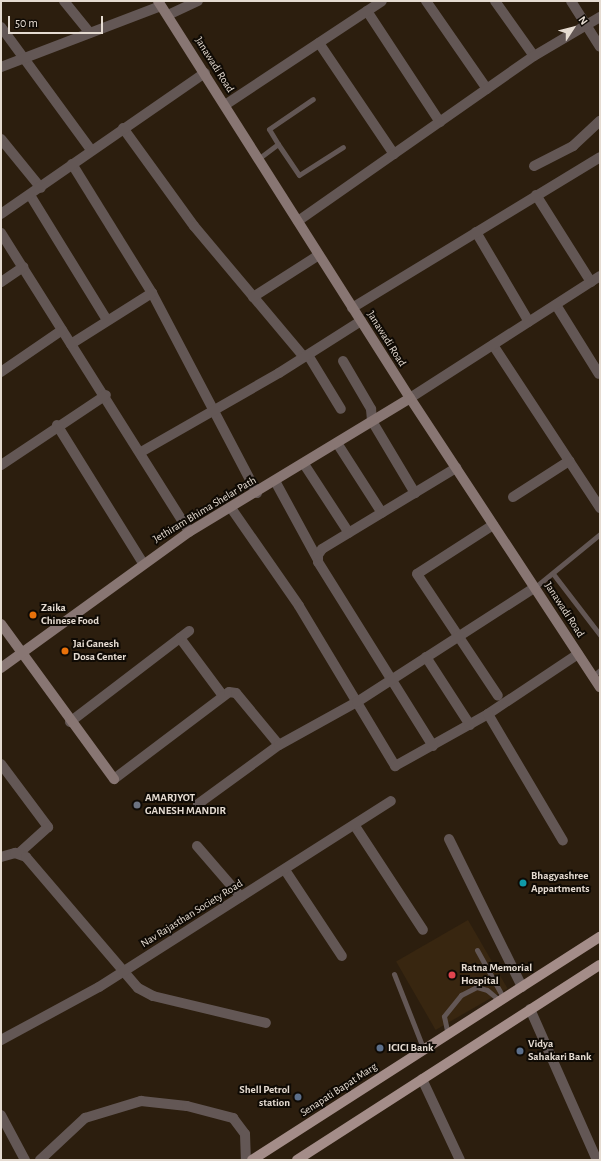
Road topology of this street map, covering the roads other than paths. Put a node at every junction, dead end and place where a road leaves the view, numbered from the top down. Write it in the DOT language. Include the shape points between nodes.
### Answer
graph roads {
  1 [pos="64,1"];
  2 [pos="198,1"];
  3 [pos="382,1"];
  4 [pos="426,1"];
  5 [pos="495,1"];
  6 [pos="571,1"];
  7 [pos="160,3"];
  8 [pos="367,11"];
  9 [pos="168,15"];
  10 [pos="600,17"];
  11 [pos="587,24"];
  12 [pos="1,27"];
  13 [pos="90,33"];
  14 [pos="319,43"];
  15 [pos="600,46"];
  16 [pos="534,56"];
  17 [pos="25,57"];
  18 [pos="1,67"];
  19 [pos="205,73"];
  20 [pos="487,89"];
  21 [pos="313,99"];
  22 [pos="225,106"];
  23 [pos="600,121"];
  24 [pos="440,122"];
  25 [pos="123,128"];
  26 [pos="1,139"];
  27 [pos="278,144"];
  28 [pos="343,147"];
  29 [pos="91,150"];
  30 [pos="394,154"];
  31 [pos="600,157"];
  32 [pos="258,159"];
  33 [pos="72,164"];
  34 [pos="534,166"];
  35 [pos="41,188"];
  36 [pos="30,195"];
  37 [pos="536,195"];
  38 [pos="1,214"];
  39 [pos="298,221"];
  40 [pos="476,232"];
  41 [pos="1,233"];
  42 [pos="319,255"];
  43 [pos="23,267"];
  44 [pos="600,276"];
  45 [pos="1,282"];
  46 [pos="591,282"];
  47 [pos="152,293"];
  48 [pos="253,297"];
  49 [pos="556,305"];
  50 [pos="352,308"];
  51 [pos="107,320"];
  52 [pos="361,321"];
  53 [pos="529,322"];
  54 [pos="62,330"];
  55 [pos="71,344"];
  56 [pos="493,344"];
  57 [pos="306,356"];
  58 [pos="343,361"];
  59 [pos="1,372"];
  60 [pos="599,374"];
  61 [pos="106,395"];
  62 [pos="410,398"];
  63 [pos="341,409"];
  64 [pos="214,411"];
  65 [pos="372,421"];
  66 [pos="57,425"];
  67 [pos="337,443"];
  68 [pos="141,452"];
  69 [pos="570,461"];
  70 [pos="304,464"];
  71 [pos="1,465"];
  72 [pos="456,468"];
  73 [pos="275,481"];
  74 [pos="257,493"];
  75 [pos="415,493"];
  76 [pos="513,497"];
  77 [pos="230,508"];
  78 [pos="600,508"];
  79 [pos="382,513"];
  80 [pos="493,525"];
  81 [pos="189,532"];
  82 [pos="349,533"];
  83 [pos="600,534"];
  84 [pos="318,560"];
  85 [pos="143,563"];
  86 [pos="554,575"];
  87 [pos="534,588"];
  88 [pos="1,624"];
  89 [pos="189,631"];
  90 [pos="600,635"];
  91 [pos="458,637"];
  92 [pos="180,638"];
  93 [pos="21,654"];
  94 [pos="578,654"];
  95 [pos="426,657"];
  96 [pos="1,668"];
  97 [pos="596,673"];
  98 [pos="392,679"];
  99 [pos="600,687"];
  100 [pos="223,696"];
  101 [pos="498,696"];
  102 [pos="357,702"];
  103 [pos="488,714"];
  104 [pos="70,722"];
  105 [pos="470,725"];
  106 [pos="279,745"];
  107 [pos="433,746"];
  108 [pos="1,764"];
  109 [pos="391,801"];
  110 [pos="198,804"];
  111 [pos="355,826"];
  112 [pos="449,839"];
  113 [pos="563,841"];
  114 [pos="197,846"];
  115 [pos="19,853"];
  116 [pos="1,857"];
  117 [pos="284,870"];
  118 [pos="241,897"];
  119 [pos="423,930"];
  120 [pos="600,938"];
  121 [pos="477,950"];
  122 [pos="342,956"];
  123 [pos="600,965"];
  124 [pos="124,969"];
  125 [pos="394,974"];
  126 [pos="522,987"];
  127 [pos="502,1000"];
  128 [pos="530,1010"];
  129 [pos="266,1023"];
  130 [pos="448,1035"];
  131 [pos="1,1040"];
  132 [pos="424,1050"];
  133 [pos="422,1079"];
  134 [pos="1,1115"];
  135 [pos="303,1158"];
  136 [pos="25,1160"];
  137 [pos="40,1160"];
  138 [pos="246,1160"];
  139 [pos="252,1160"];
  140 [pos="460,1160"];
  141 [pos="597,1160"];
  1 -- 13 [label="street"];
  2 -- 9 [label="street"];
  3 -- 8 [label="street"];
  4 -- 20 [label="street"];
  5 -- 16 [label="street"];
  6 -- 11 [label="street"];
  7 -- 9 [label="street, Janawadi Road"];
  7 -- 13 [label="street"];
  8 -- 14 [label="street"];
  8 -- 24 [label="street"];
  9 -- 19 [label="street, Janawadi Road"];
  10 -- 11 [label="street"];
  11 -- 15 [label="street"];
  11 -- 16 [label="street"];
  12 -- 17 [label="street"];
  13 -- 17 [label="street"];
  14 -- 22 [label="street"];
  14 -- 30 [label="street"];
  16 -- 20 [label="street"];
  17 -- 18 [label="street"];
  17 -- 29 [label="street"];
  19 -- 22 [label="street, Janawadi Road"];
  19 -- 25 [label="street"];
  20 -- 24 [label="street"];
  21 -- 27 [label="lane" via="269,128"];
  22 -- 32 [label="street, Janawadi Road"];
  23 -- 34 [label="street" via="573,146"];
  24 -- 30 [label="street"];
  25 -- 29 [label="street"];
  25 -- 48 [label="street" via="194,226"];
  26 -- 35 [label="street"];
  27 -- 28 [label="lane" via="299,175"];
  27 -- 32 [label="lane"];
  29 -- 33 [label="street"];
  30 -- 39 [label="street"];
  31 -- 37 [label="street"];
  32 -- 39 [label="street, Janawadi Road"];
  33 -- 35 [label="street"];
  33 -- 47 [label="street"];
  35 -- 36 [label="street"];
  36 -- 38 [label="street"];
  36 -- 51 [label="street"];
  37 -- 40 [label="street"];
  37 -- 46 [label="street"];
  39 -- 42 [label="street, Janawadi Road"];
  40 -- 50 [label="street"];
  40 -- 53 [label="street"];
  41 -- 43 [label="street"];
  42 -- 48 [label="street"];
  42 -- 50 [label="street, Janawadi Road"];
  43 -- 45 [label="street"];
  43 -- 54 [label="street"];
  44 -- 46 [label="street"];
  46 -- 49 [label="street"];
  47 -- 51 [label="street"];
  47 -- 64 [label="street"];
  48 -- 57 [label="street"];
  49 -- 53 [label="street"];
  49 -- 60 [label="street"];
  50 -- 52 [label="street, Janawadi Road"];
  51 -- 55 [label="street"];
  52 -- 57 [label="street"];
  52 -- 62 [label="street, Janawadi Road"];
  53 -- 56 [label="street"];
  54 -- 55 [label="street"];
  54 -- 59 [label="street"];
  55 -- 61 [label="street"];
  56 -- 62 [label="street"];
  56 -- 69 [label="street"];
  57 -- 63 [label="street"];
  57 -- 64 [label="street"];
  58 -- 65 [label="street" via="370,409"];
  61 -- 66 [label="street"];
  61 -- 68 [label="street"];
  62 -- 65 [label="street, Jethiram Bhima Shelar Path"];
  62 -- 72 [label="street, Janawadi Road"];
  64 -- 68 [label="street"];
  64 -- 74 [label="street"];
  65 -- 67 [label="street, Jethiram Bhima Shelar Path"];
  65 -- 75 [label="street"];
  66 -- 71 [label="street"];
  66 -- 85 [label="street"];
  67 -- 70 [label="street, Jethiram Bhima Shelar Path"];
  67 -- 79 [label="street"];
  68 -- 81 [label="street"];
  69 -- 76 [label="street"];
  69 -- 78 [label="street"];
  70 -- 73 [label="street, Jethiram Bhima Shelar Path"];
  70 -- 82 [label="street"];
  72 -- 75 [label="street"];
  72 -- 80 [label="street, Janawadi Road"];
  73 -- 74 [label="street, Jethiram Bhima Shelar Path"];
  73 -- 84 [label="street"];
  74 -- 77 [label="street, Jethiram Bhima Shelar Path"];
  75 -- 79 [label="street"];
  77 -- 81 [label="street, Jethiram Bhima Shelar Path"];
  77 -- 102 [label="street" via="299,606"];
  79 -- 82 [label="street"];
  80 -- 87 [label="street, Janawadi Road"];
  80 -- 91 [label="street" via="417,574"];
  81 -- 85 [label="street, Jethiram Bhima Shelar Path"];
  82 -- 84 [label="street" via="322,549"];
  83 -- 86 [label="lane"];
  84 -- 98 [label="street"];
  85 -- 93 [label="street, Jethiram Bhima Shelar Path"];
  86 -- 87 [label="lane"];
  86 -- 90 [label="lane"];
  87 -- 91 [label="street"];
  87 -- 94 [label="street, Janawadi Road"];
  88 -- 93 [label="street"];
  89 -- 92 [label="street"];
  91 -- 95 [label="street"];
  91 -- 101 [label="street"];
  92 -- 100 [label="street"];
  92 -- 104 [label="street"];
  93 -- 96 [label="street, Jethiram Bhima Shelar Path"];
  93 -- 104 [label="street"];
  94 -- 97 [label="street, Janawadi Road"];
  94 -- 103 [label="street"];
  95 -- 98 [label="street"];
  95 -- 105 [label="street"];
  97 -- 99 [label="street, Janawadi Road"];
  98 -- 102 [label="street"];
  98 -- 107 [label="street"];
  100 -- 104 [label="street" via="114,779"];
  100 -- 106 [label="street" via="229,692 236,693"];
  102 -- 106 [label="street"];
  102 -- 107 [label="street" via="395,766"];
  103 -- 105 [label="street"];
  103 -- 113 [label="street"];
  105 -- 107 [label="street"];
  106 -- 110 [label="street"];
  108 -- 115 [label="street" via="48,827"];
  109 -- 111 [label="street, Nav Rajasthan Society Road"];
  111 -- 117 [label="street, Nav Rajasthan Society Road"];
  111 -- 119 [label="street"];
  112 -- 126 [label="street"];
  114 -- 118 [label="street"];
  115 -- 116 [label="street"];
  115 -- 124 [label="street" via="26,857"];
  117 -- 118 [label="street, Nav Rajasthan Society Road"];
  117 -- 122 [label="street"];
  118 -- 124 [label="street, Nav Rajasthan Society Road"];
  120 -- 126 [label="main road, Senapati Bapat Marg"];
  121 -- 127 [label="lane"];
  123 -- 128 [label="main road"];
  124 -- 129 [label="street" via="138,988 153,996"];
  124 -- 131 [label="street, Nav Rajasthan Society Road" via="58,1011"];
  125 -- 132 [label="lane"];
  126 -- 127 [label="main road, Senapati Bapat Marg"];
  127 -- 130 [label="main road, Senapati Bapat Marg"];
  127 -- 130 [label="lane" via="487,990 476,987 461,995 444,1016"];
  128 -- 133 [label="main road"];
  128 -- 141 [label="street"];
  130 -- 132 [label="main road, Senapati Bapat Marg"];
  132 -- 139 [label="main road, Senapati Bapat Marg"];
  133 -- 135 [label="main road"];
  133 -- 140 [label="street"];
  134 -- 136 [label="street"];
  137 -- 138 [label="street" via="85,1118 141,1101 187,1106 233,1118 245,1134"];
}
